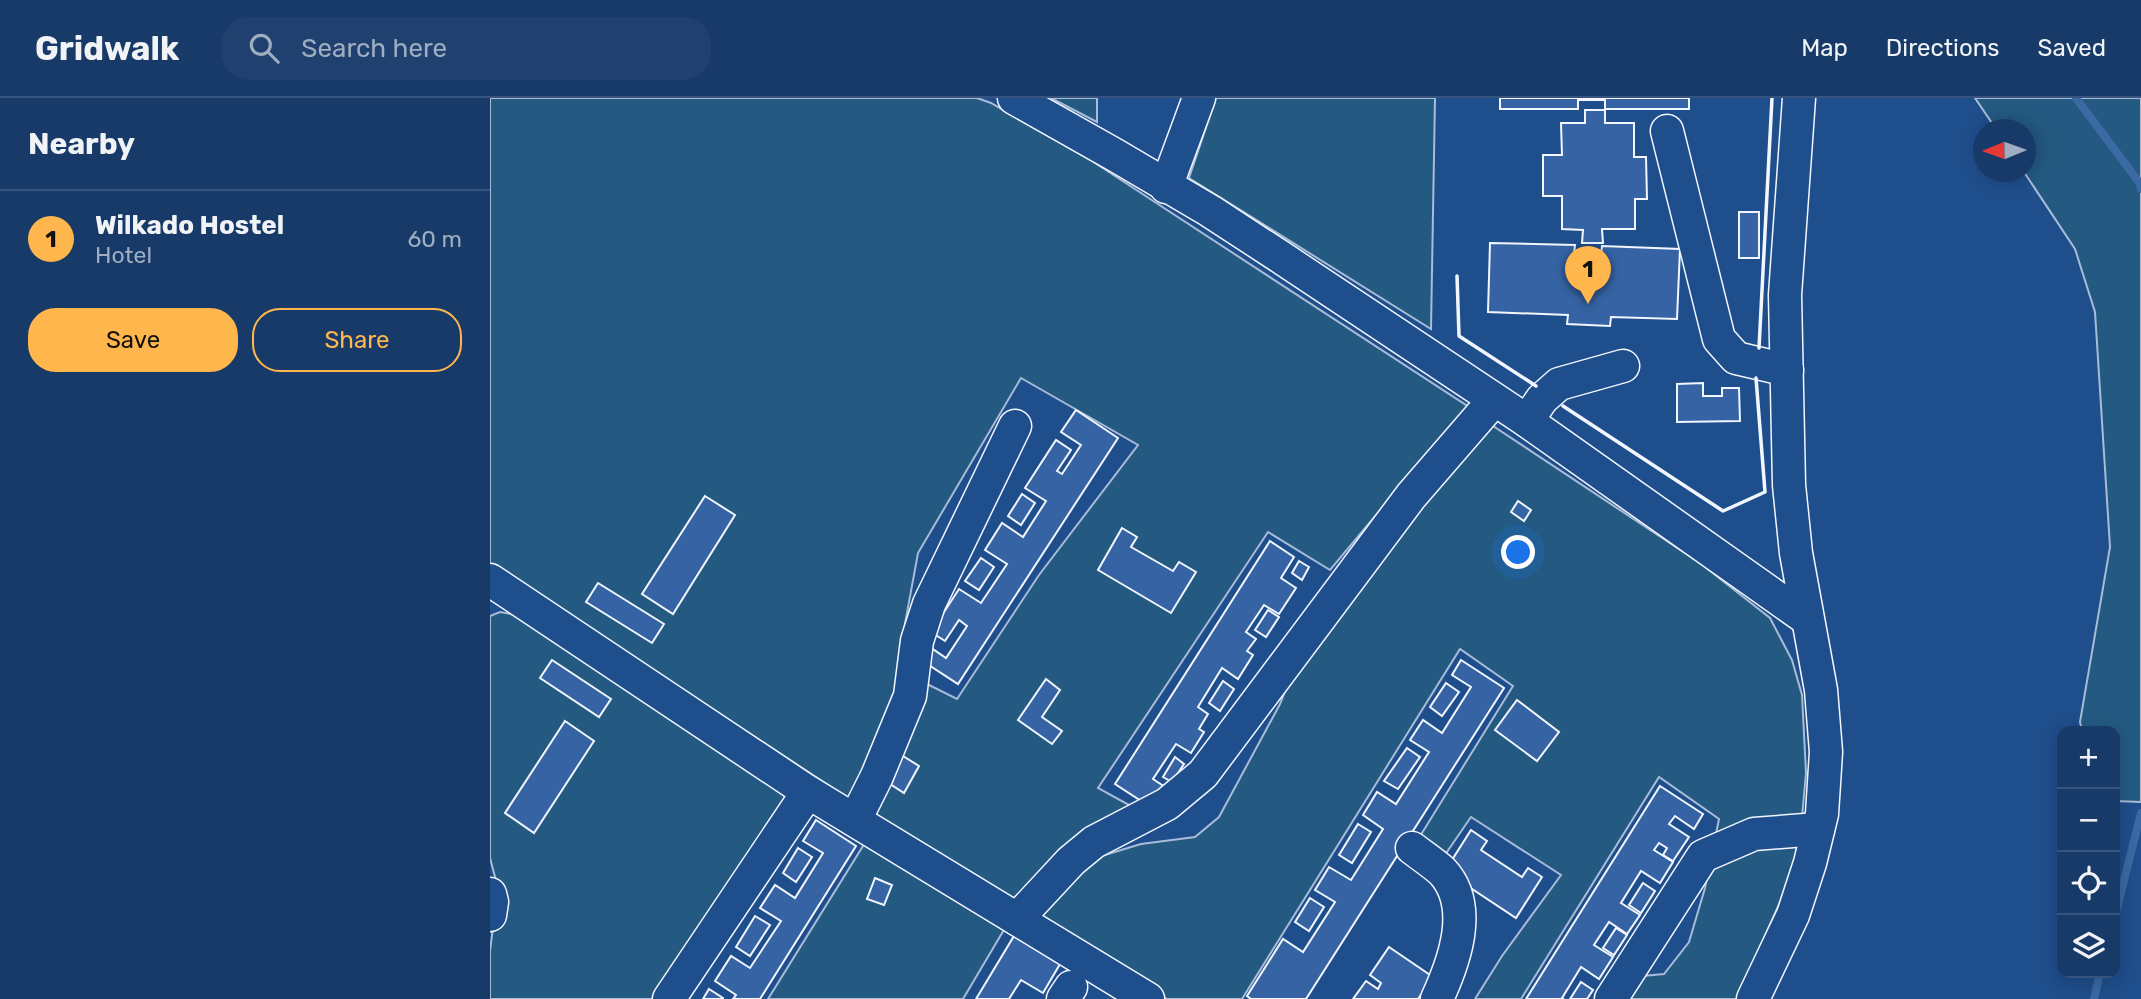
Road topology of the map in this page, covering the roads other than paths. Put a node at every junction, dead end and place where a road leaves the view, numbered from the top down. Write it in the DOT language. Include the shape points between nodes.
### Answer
graph roads {
  1 [pos="1014,98"];
  2 [pos="1199,98"];
  3 [pos="1799,98"];
  4 [pos="1667,131"];
  5 [pos="1166,187"];
  6 [pos="1623,366"];
  7 [pos="1787,370"];
  8 [pos="1494,400"];
  9 [pos="1527,421"];
  10 [pos="1015,426"];
  11 [pos="492,586"];
  12 [pos="1807,619"];
  13 [pos="808,792"];
  14 [pos="855,820"];
  15 [pos="1818,829"];
  16 [pos="1412,848"];
  17 [pos="490,894"];
  18 [pos="490,915"];
  19 [pos="1017,919"];
  20 [pos="669,999"];
  21 [pos="1148,999"];
  22 [pos="1437,999"];
  23 [pos="1611,999"];
  24 [pos="1753,999"];
  1 -- 5 [label="street"];
  2 -- 5 [label="street"];
  3 -- 7 [label="street" via="1785,295"];
  4 -- 7 [label="street" via="1719,339 1736,358"];
  5 -- 8 [label="street" via="1210,211"];
  6 -- 9 [label="street" via="1559,384"];
  7 -- 12 [label="street" via="1789,485"];
  8 -- 9 [label="street"];
  8 -- 19 [label="street" via="1411,496 1203,774 1167,804 1094,842"];
  9 -- 12 [label="street"];
  10 -- 14 [label="street" via="929,604 916,641 910,696"];
  11 -- 13 [label="street"];
  12 -- 15 [label="street" via="1821,690 1826,752"];
  13 -- 14 [label="street"];
  13 -- 20 [label="street"];
  14 -- 19 [label="street"];
  15 -- 23 [label="street" via="1754,834 1703,856"];
  15 -- 24 [label="street" via="1793,915"];
  16 -- 22 [label="street" via="1443,872 1458,898 1460,919 1448,975"];
  17 -- 18 [label="street"];
  19 -- 21 [label="street"];
}
